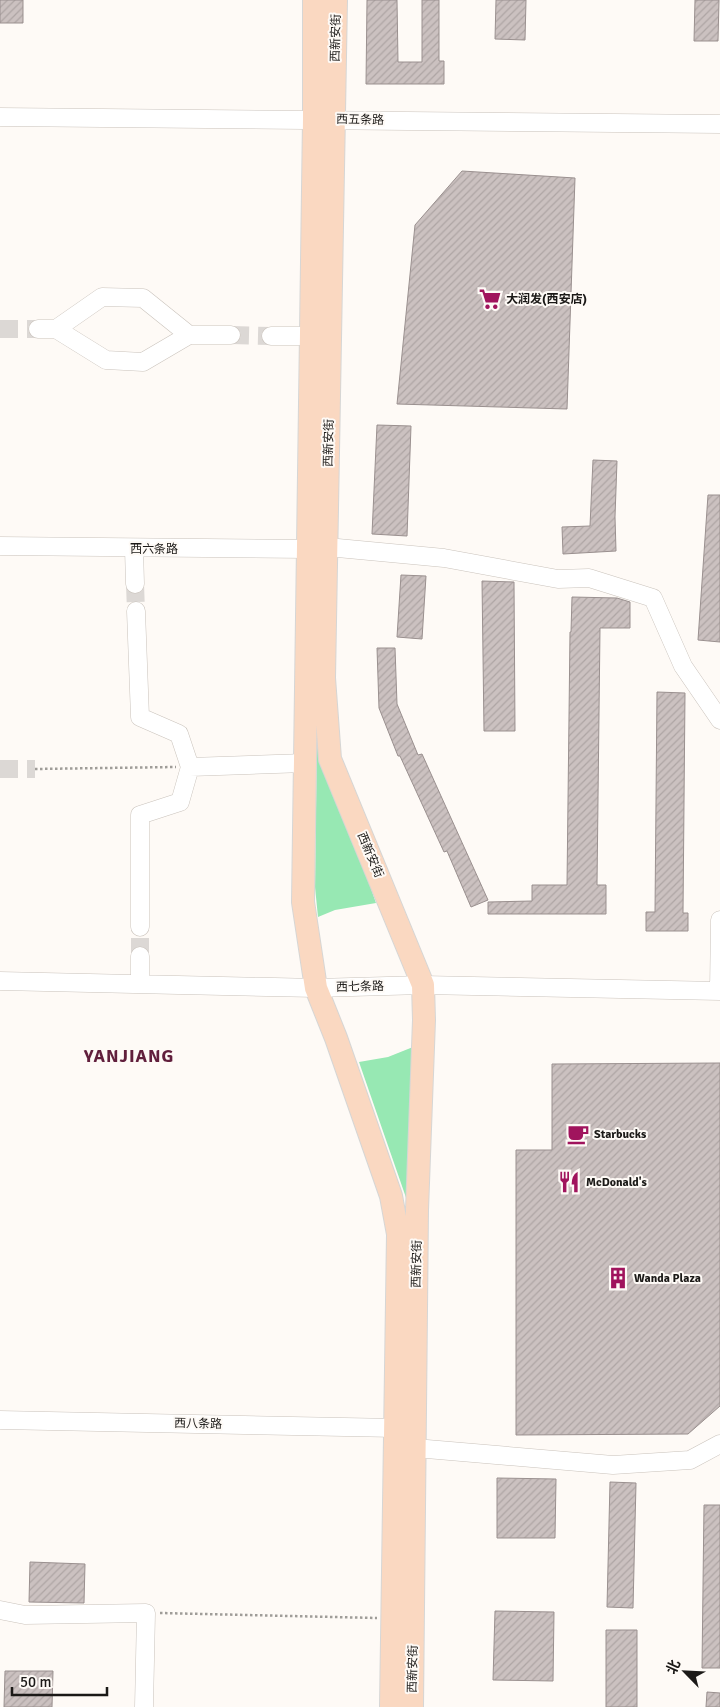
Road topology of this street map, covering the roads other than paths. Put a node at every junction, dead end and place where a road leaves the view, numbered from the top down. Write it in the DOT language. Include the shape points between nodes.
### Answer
graph roads {
  1 [pos="314,0"];
  2 [pos="336,0"];
  3 [pos="0,116"];
  4 [pos="324,119"];
  5 [pos="720,124"];
  6 [pos="38,329"];
  7 [pos="56,329"];
  8 [pos="189,335"];
  9 [pos="231,335"];
  10 [pos="271,336"];
  11 [pos="310,336"];
  12 [pos="0,546"];
  13 [pos="318,548"];
  14 [pos="134,549"];
  15 [pos="135,584"];
  16 [pos="136,611"];
  17 [pos="720,720"];
  18 [pos="305,763"];
  19 [pos="190,767"];
  20 [pos="720,920"];
  21 [pos="140,927"];
  22 [pos="140,956"];
  23 [pos="0,981"];
  24 [pos="140,984"];
  25 [pos="422,985"];
  26 [pos="316,988"];
  27 [pos="720,990"];
  28 [pos="0,1420"];
  29 [pos="396,1428"];
  30 [pos="720,1444"];
  31 [pos="415,1448"];
  32 [pos="0,1610"];
  33 [pos="144,1707"];
  34 [pos="391,1707"];
  35 [pos="412,1707"];
  1 -- 4 [label="main road, 西新安街"];
  2 -- 4 [label="main road, 西新安街"];
  3 -- 4 [label="street, 西五条路"];
  4 -- 5 [label="street, 西五条路"];
  4 -- 11 [label="main road, 西新安街"];
  4 -- 13 [label="main road, 西新安街"];
  6 -- 7 [label="street"];
  7 -- 8 [label="street" via="106,360 143,362"];
  7 -- 8 [label="street" via="102,297 143,298"];
  8 -- 9 [label="street"];
  10 -- 11 [label="street"];
  11 -- 13 [label="main road, 西新安街"];
  12 -- 14 [label="street, 西六条路"];
  13 -- 14 [label="street, 西六条路"];
  13 -- 17 [label="street, 西六条路" via="444,558 558,579 589,578 653,598 683,666"];
  13 -- 18 [label="main road, 西新安街"];
  13 -- 25 [label="main road, 西新安街" via="330,759"];
  14 -- 15 [label="street"];
  16 -- 19 [label="street" via="140,717 179,734"];
  18 -- 19 [label="street"];
  18 -- 26 [label="main road, 西新安街" via="303,902"];
  19 -- 21 [label="street" via="180,802 140,814"];
  20 -- 27 [label="street"];
  22 -- 24 [label="street"];
  23 -- 24 [label="street, 西七条路"];
  24 -- 26 [label="street, 西七条路"];
  25 -- 26 [label="street, 西七条路"];
  25 -- 27 [label="street, 西七条路"];
  25 -- 31 [label="main road, 西新安街" via="424,1020"];
  26 -- 29 [label="main road, 西新安街" via="391,1196 398,1234"];
  28 -- 29 [label="street, 西八条路"];
  29 -- 34 [label="main road, 西新安街"];
  30 -- 31 [label="street" via="690,1460 612,1465"];
  31 -- 35 [label="main road, 西新安街"];
  32 -- 33 [label="street" via="25,1614 146,1613"];
}
